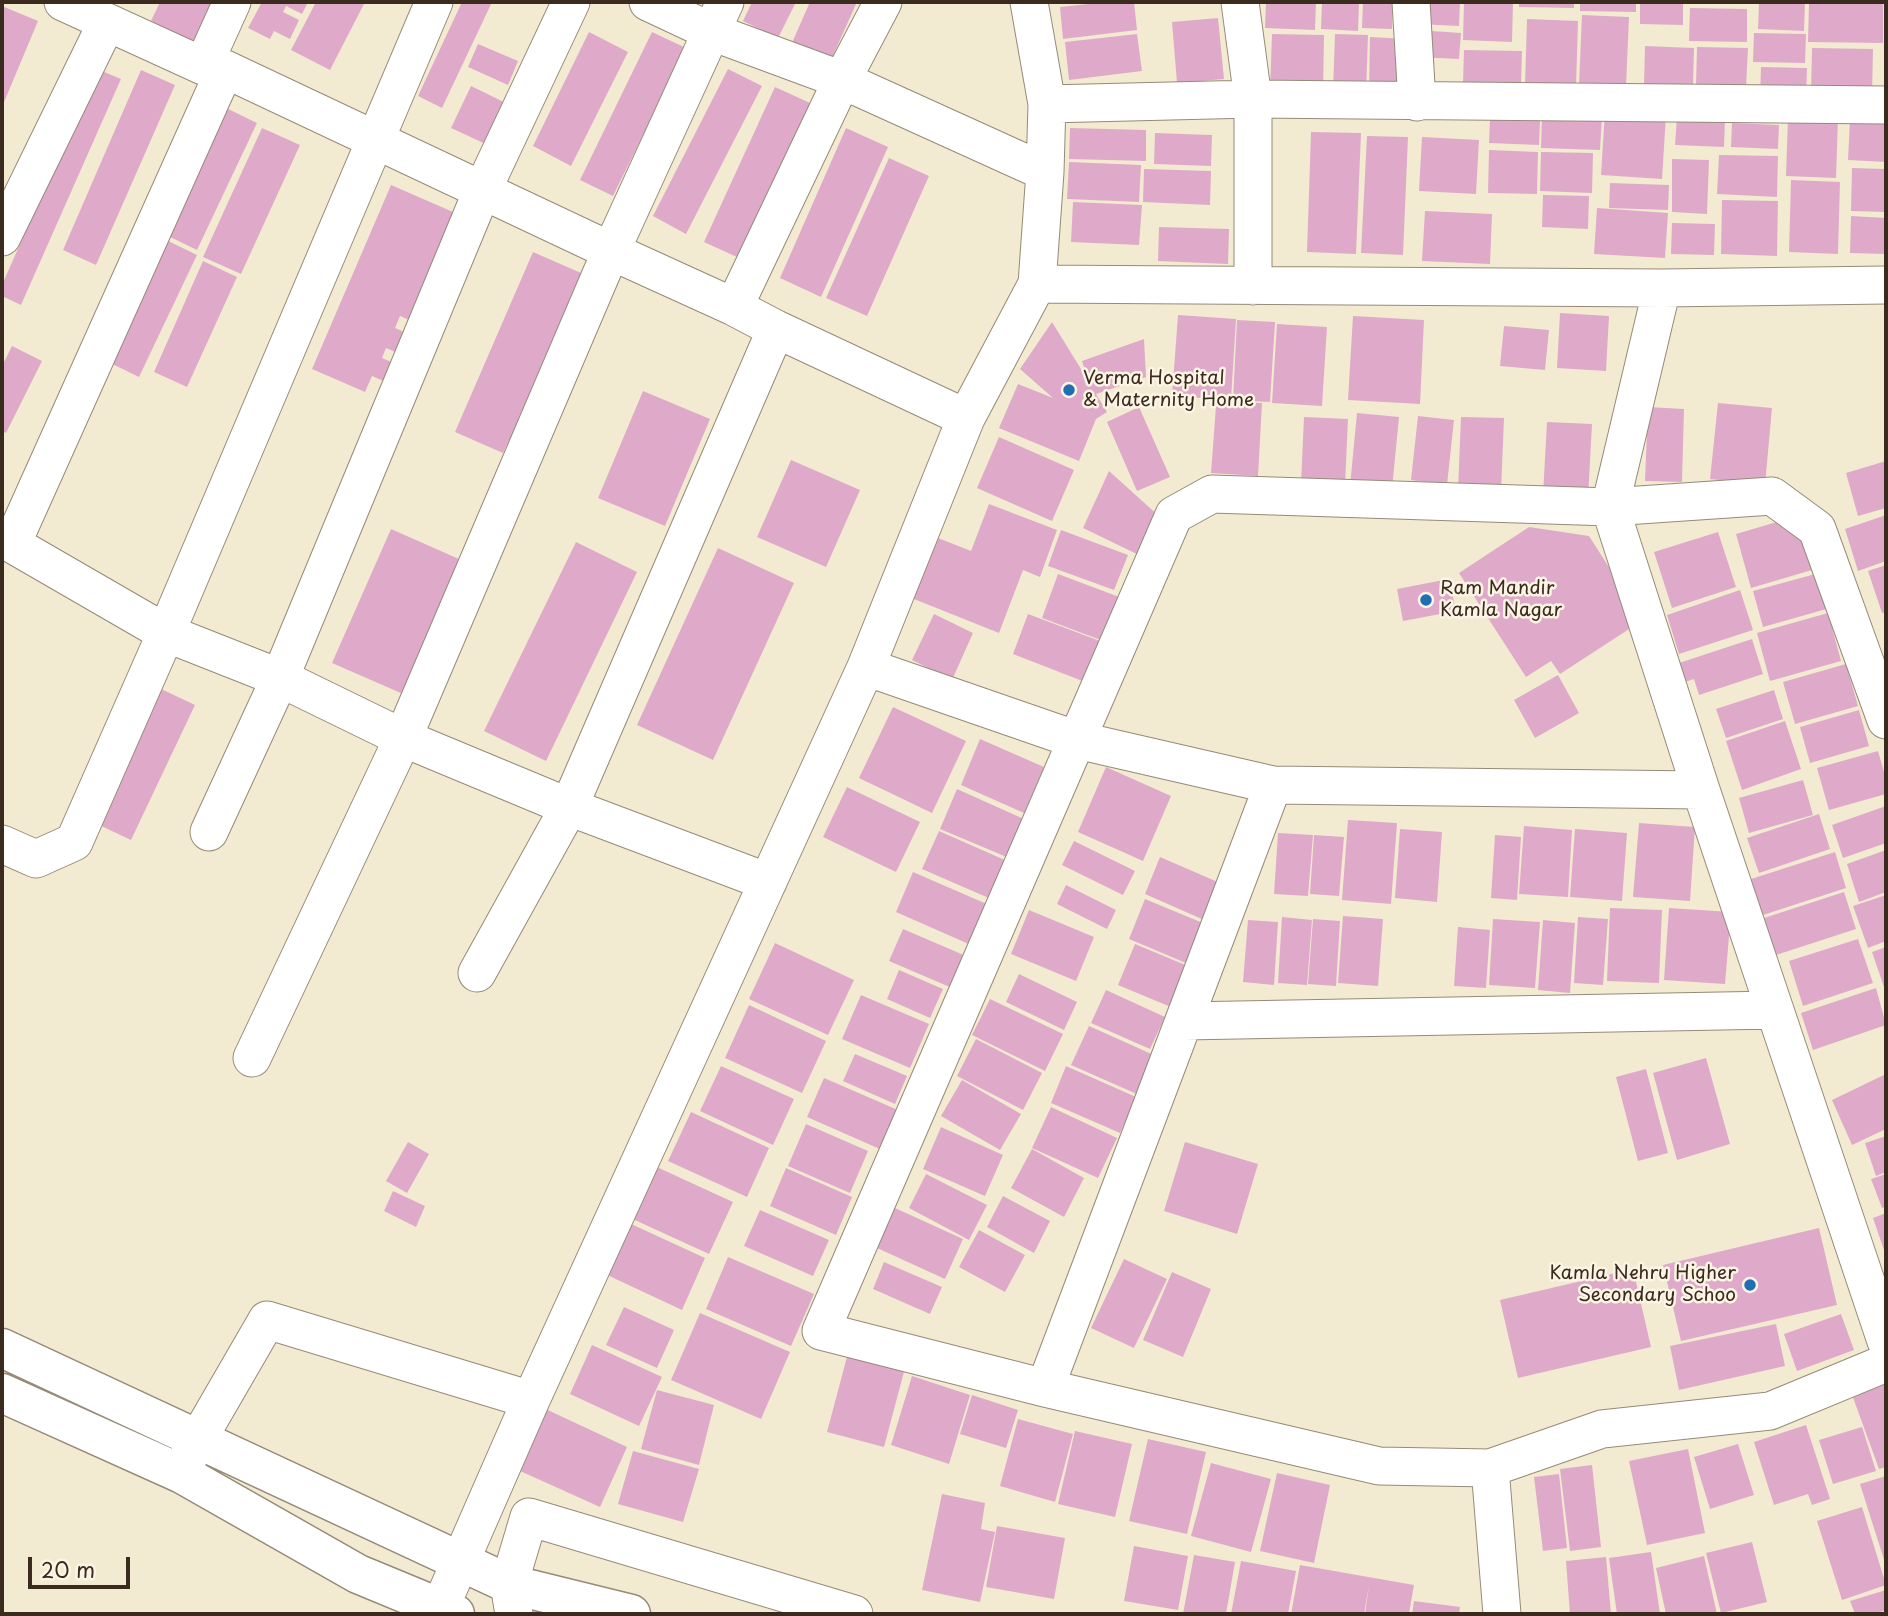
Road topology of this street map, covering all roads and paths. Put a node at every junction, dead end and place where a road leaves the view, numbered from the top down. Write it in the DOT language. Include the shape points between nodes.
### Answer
graph roads {
  1 [pos="63,2"];
  2 [pos="232,2"];
  3 [pos="434,2"];
  4 [pos="571,2"];
  5 [pos="648,2"];
  6 [pos="883,2"];
  7 [pos="1029,2"];
  8 [pos="1240,2"];
  9 [pos="1411,2"];
  10 [pos="719,17"];
  11 [pos="107,22"];
  12 [pos="214,67"];
  13 [pos="842,80"];
  14 [pos="1252,99"];
  15 [pos="1417,102"];
  16 [pos="1047,104"];
  17 [pos="1886,105"];
  18 [pos="375,141"];
  19 [pos="1045,172"];
  20 [pos="482,191"];
  21 [pos="2,237"];
  22 [pos="611,251"];
  23 [pos="1037,284"];
  24 [pos="1886,285"];
  25 [pos="1254,286"];
  26 [pos="1662,288"];
  27 [pos="734,307"];
  28 [pos="776,329"];
  29 [pos="966,418"];
  30 [pos="1610,507"];
  31 [pos="7,540"];
  32 [pos="166,633"];
  33 [pos="866,667"];
  34 [pos="280,678"];
  35 [pos="1886,720"];
  36 [pos="403,738"];
  37 [pos="1077,740"];
  38 [pos="1273,785"];
  39 [pos="1701,790"];
  40 [pos="569,807"];
  41 [pos="209,832"];
  42 [pos="2,844"];
  43 [pos="768,881"];
  44 [pos="477,974"];
  45 [pos="1775,1010"];
  46 [pos="1184,1021"];
  47 [pos="252,1058"];
  48 [pos="1886,1341"];
  49 [pos="2,1348"];
  50 [pos="1886,1363"];
  51 [pos="1045,1388"];
  52 [pos="2,1393"];
  53 [pos="531,1400"];
  54 [pos="198,1440"];
  55 [pos="1490,1468"];
  56 [pos="181,1474"];
  57 [pos="460,1561"];
  58 [pos="512,1599"];
  59 [pos="448,1611"];
  60 [pos="631,1614"];
  61 [pos="854,1614"];
  62 [pos="1502,1614"];
  1 -- 11 [label="street"];
  2 -- 12 [label="street"];
  3 -- 18 [label="street"];
  4 -- 20 [label="street"];
  5 -- 10 [label="street"];
  6 -- 13 [label="street"];
  7 -- 16 [label="street"];
  8 -- 14 [label="street"];
  9 -- 15 [label="street"];
  10 -- 13 [label="street"];
  10 -- 22 [label="street"];
  11 -- 12 [label="street"];
  11 -- 21 [label="street"];
  12 -- 18 [label="street"];
  12 -- 31 [label="street"];
  13 -- 19 [label="street"];
  13 -- 27 [label="street"];
  14 -- 15 [label="street"];
  14 -- 16 [label="street"];
  14 -- 25 [label="street"];
  15 -- 17 [label="street"];
  16 -- 19 [label="street"];
  18 -- 20 [label="street"];
  18 -- 32 [label="street"];
  19 -- 23 [label="street"];
  20 -- 22 [label="street"];
  20 -- 34 [label="street"];
  22 -- 27 [label="street"];
  22 -- 36 [label="street"];
  23 -- 25 [label="street"];
  23 -- 29 [label="street"];
  24 -- 26 [label="street"];
  25 -- 26 [label="street"];
  26 -- 30 [label="street"];
  27 -- 28 [label="street"];
  28 -- 29 [label="street"];
  28 -- 40 [label="street"];
  29 -- 33 [label="street"];
  30 -- 35 [label="street" via="1772,496 1817,529"];
  30 -- 37 [label="street" via="1212,494 1174,515"];
  30 -- 39 [label="street"];
  31 -- 32 [label="street"];
  32 -- 34 [label="street"];
  32 -- 42 [label="street" via="74,842 36,859"];
  33 -- 37 [label="street"];
  33 -- 43 [label="street"];
  34 -- 36 [label="street"];
  34 -- 41 [label="street"];
  36 -- 40 [label="street"];
  36 -- 47 [label="street"];
  37 -- 38 [label="street"];
  37 -- 51 [label="street" via="821,1331"];
  38 -- 39 [label="street"];
  38 -- 46 [label="street"];
  39 -- 45 [label="street"];
  40 -- 43 [label="street"];
  40 -- 44 [label="street"];
  43 -- 53 [label="street"];
  45 -- 46 [label="street"];
  45 -- 48 [label="street"];
  46 -- 51 [label="street"];
  49 -- 54 [label="main road"];
  50 -- 55 [label="street" via="1770,1411 1602,1429"];
  51 -- 55 [label="street" via="1379,1466"];
  52 -- 56 [label="main road"];
  53 -- 54 [label="street" via="267,1320"];
  53 -- 57 [label="street"];
  54 -- 56 [label="street"];
  54 -- 57 [label="main road"];
  55 -- 62 [label="street"];
  56 -- 59 [label="main road" via="358,1574"];
  57 -- 58 [label="main road"];
  57 -- 59 [label="street"];
  58 -- 60 [label="main road"];
  58 -- 61 [label="street" via="529,1517"];
}
